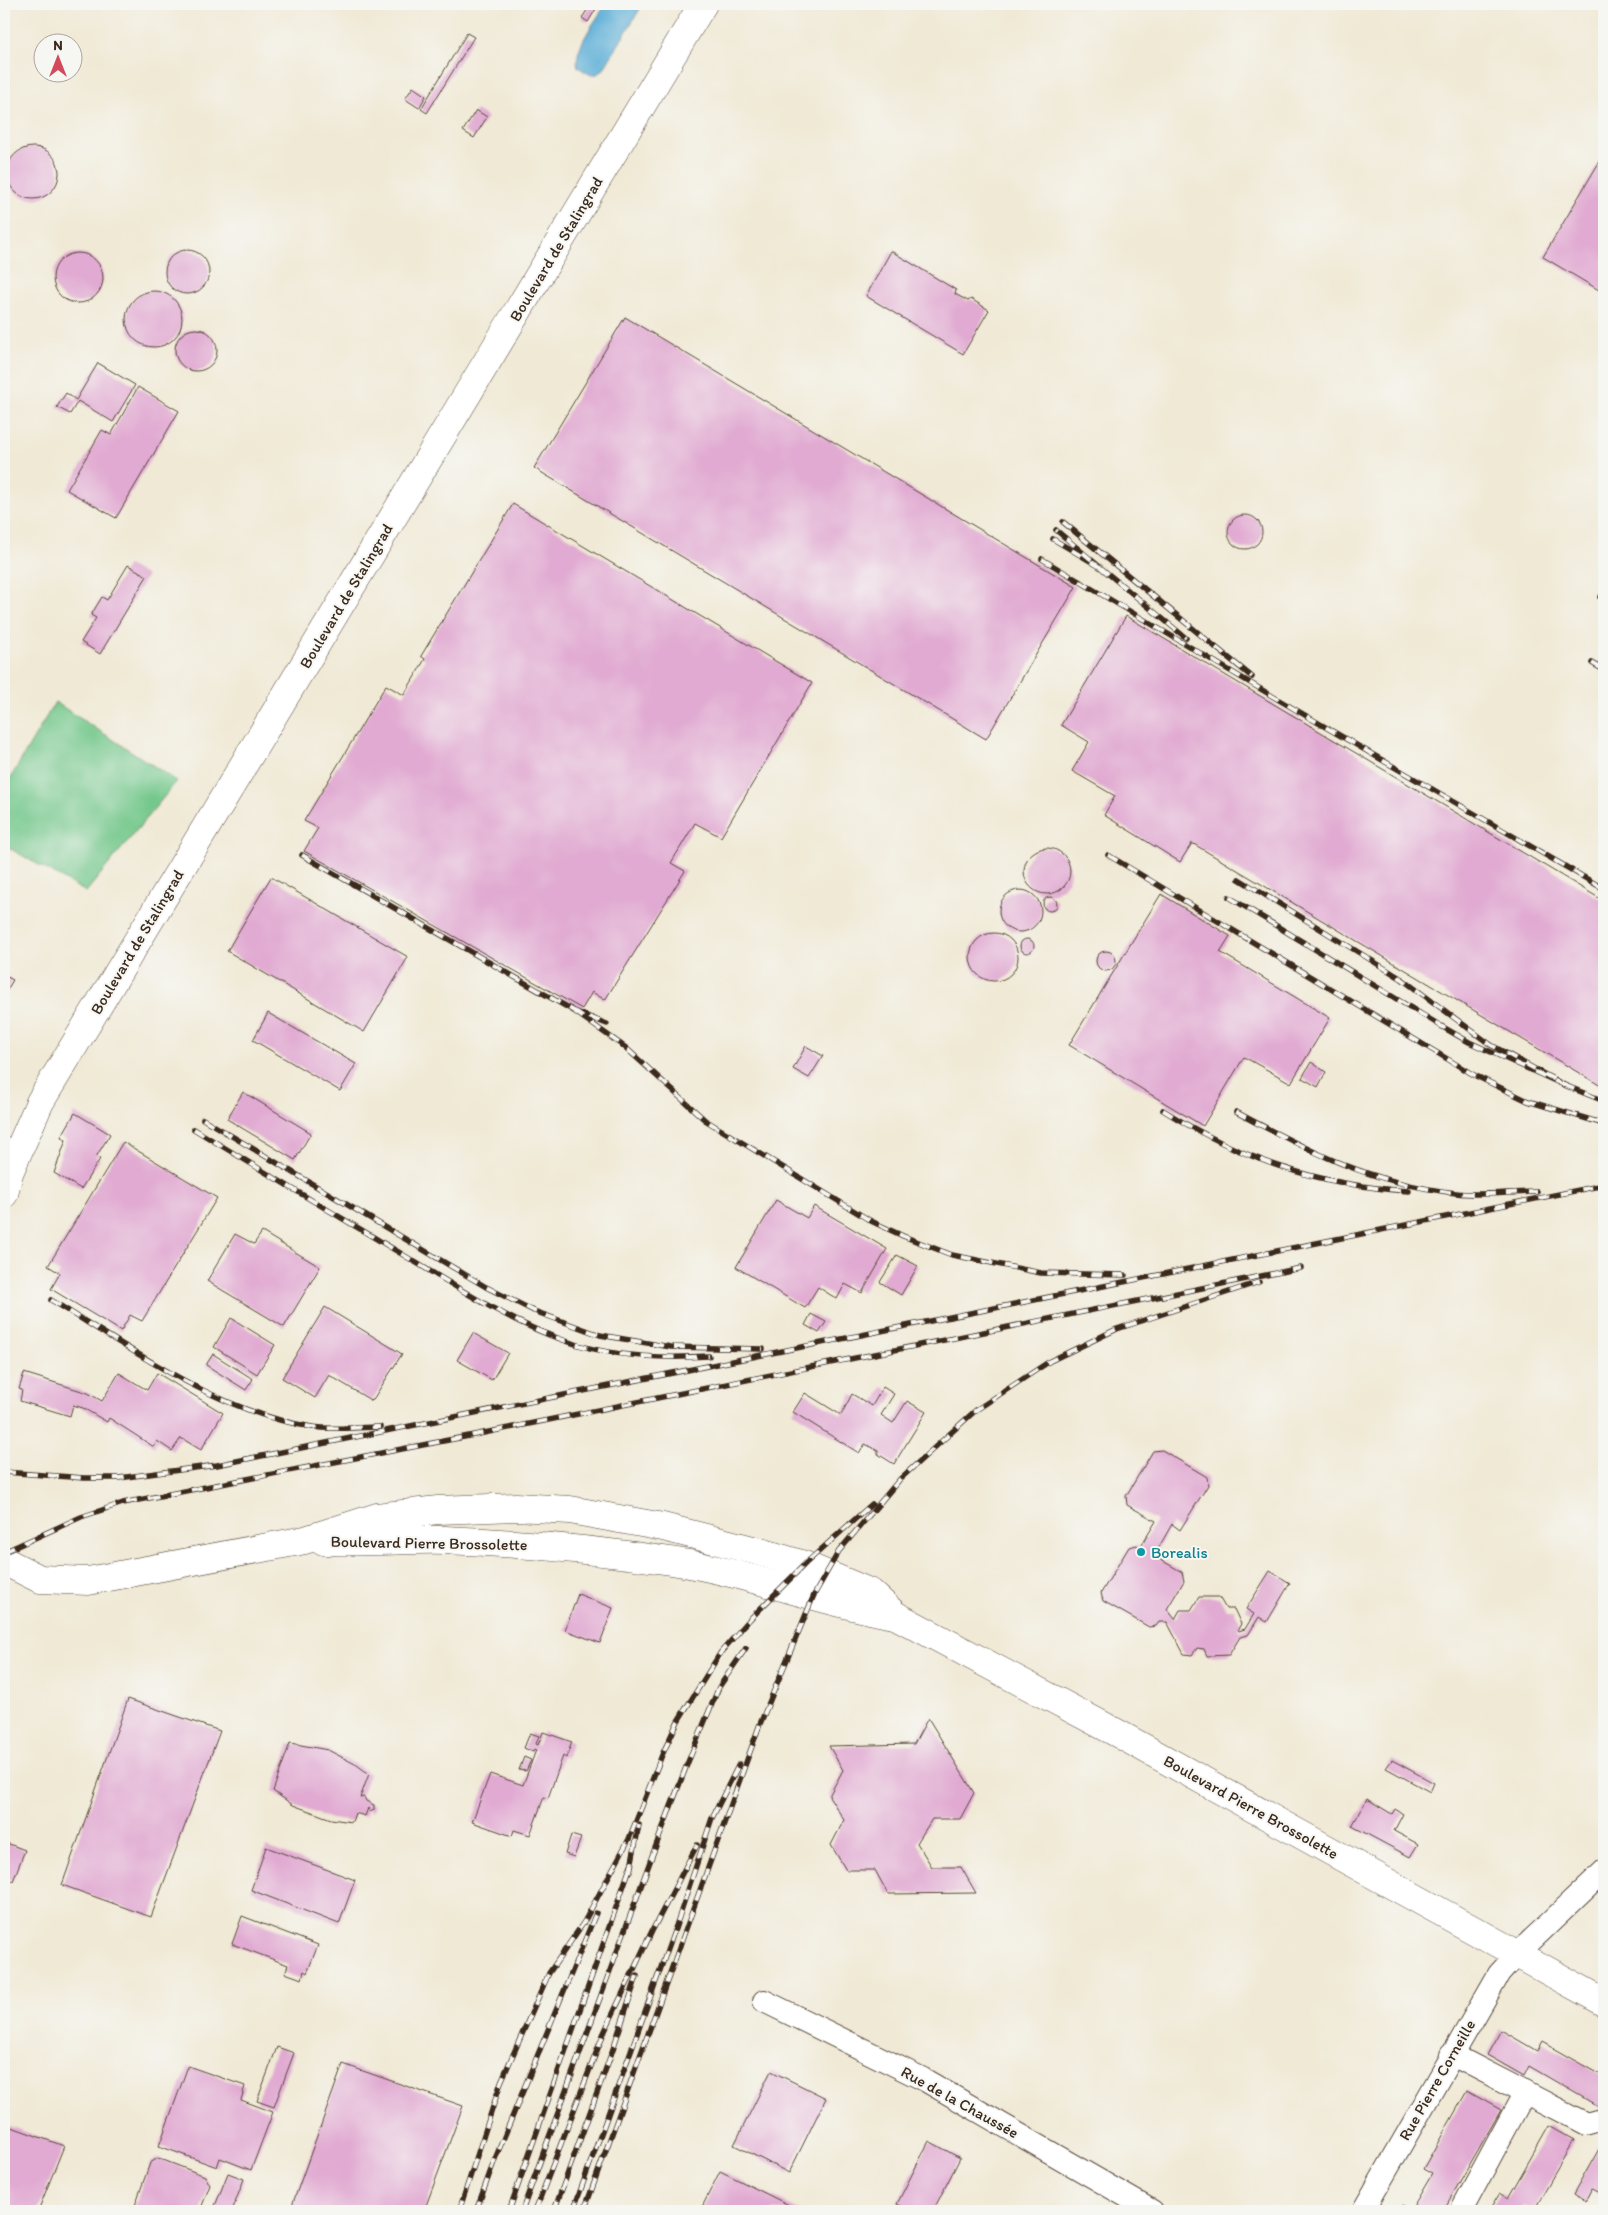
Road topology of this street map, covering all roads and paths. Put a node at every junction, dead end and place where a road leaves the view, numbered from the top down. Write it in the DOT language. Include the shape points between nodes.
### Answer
graph roads {
  1 [pos="703,4"];
  2 [pos="4,1194"];
  3 [pos="679,1530"];
  4 [pos="305,1540"];
  5 [pos="4,1561"];
  6 [pos="672,1561"];
  7 [pos="895,1615"];
  8 [pos="1604,1870"];
  9 [pos="1517,1954"];
  10 [pos="764,2001"];
  11 [pos="1604,2002"];
  12 [pos="1451,2054"];
  13 [pos="1525,2092"];
  14 [pos="1604,2119"];
  15 [pos="1152,2211"];
  16 [pos="1363,2211"];
  17 [pos="1461,2211"];
  1 -- 2 [label="main road, Boulevard de Stalingrad" via="40,1102 9,1173"];
  3 -- 4 [label="main road, Boulevard Pierre Brossolette" via="570,1510 516,1507 438,1510 377,1517"];
  3 -- 6 [label="main road"];
  3 -- 7 [label="main road, Boulevard Pierre Brossolette" via="826,1573 871,1593"];
  4 -- 5 [label="main road, Boulevard Pierre Brossolette" via="88,1581 40,1579"];
  4 -- 6 [label="main road, Boulevard Pierre Brossolette" via="444,1540 535,1545"];
  6 -- 7 [label="main road, Boulevard Pierre Brossolette"];
  7 -- 9 [label="main road, Boulevard Pierre Brossolette" via="1117,1733"];
  8 -- 9 [label="street, Rue Pierre Corneille"];
  9 -- 11 [label="main road, Boulevard Pierre Brossolette"];
  9 -- 12 [label="street, Rue Pierre Corneille" via="1499,1974"];
  10 -- 15 [label="street, Rue de la Chaussée" via="923,2079"];
  12 -- 13 [label="street"];
  12 -- 16 [label="street, Rue Pierre Corneille"];
  13 -- 14 [label="street" via="1586,2124"];
  13 -- 17 [label="street"];
}
